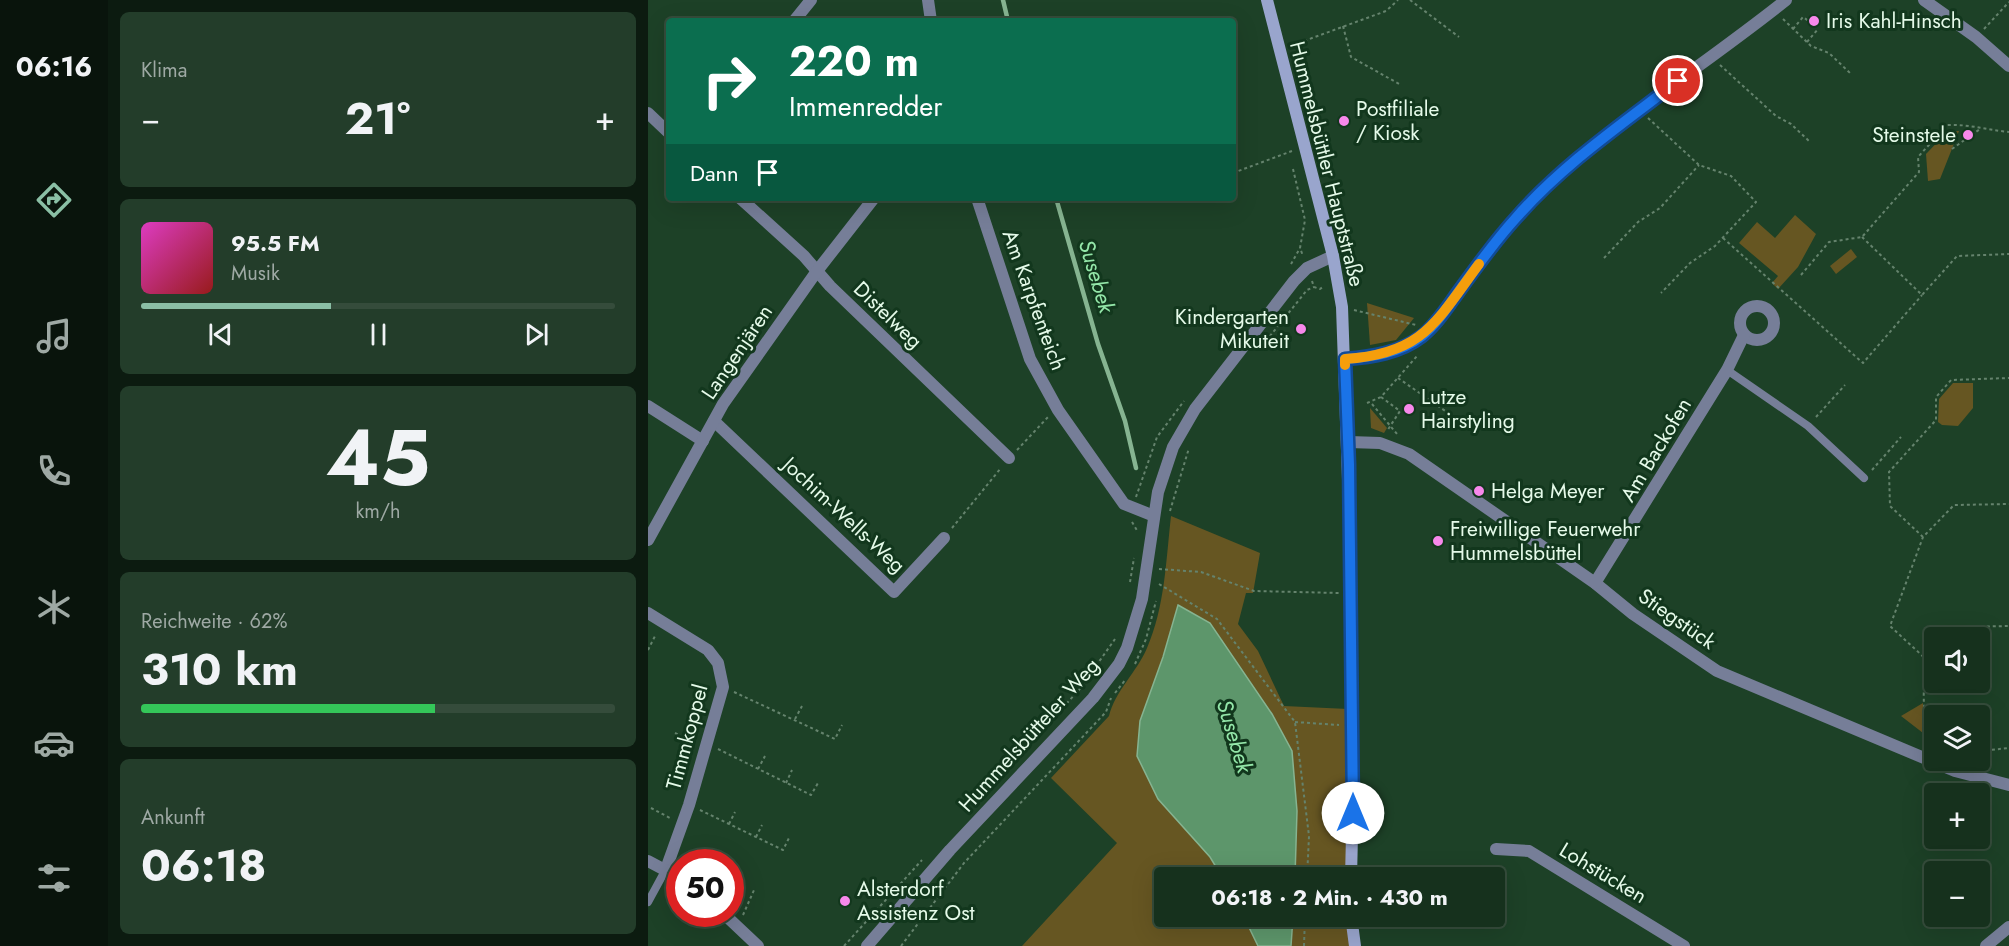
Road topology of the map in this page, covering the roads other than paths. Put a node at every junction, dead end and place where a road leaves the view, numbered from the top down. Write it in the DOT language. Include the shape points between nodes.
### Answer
graph roads {
  1 [pos="811,0"];
  2 [pos="928,0"];
  3 [pos="1267,0"];
  4 [pos="1786,0"];
  5 [pos="1924,0"];
  6 [pos="796,18"];
  7 [pos="931,18"];
  8 [pos="2009,66"];
  9 [pos="648,114"];
  10 [pos="666,130"];
  11 [pos="743,201"];
  12 [pos="872,201"];
  13 [pos="978,201"];
  14 [pos="1333,256"];
  15 [pos="817,271"];
  16 [pos="1744,335"];
  17 [pos="1345,359"];
  18 [pos="1727,370"];
  19 [pos="648,406"];
  20 [pos="714,421"];
  21 [pos="703,441"];
  22 [pos="1349,442"];
  23 [pos="1009,458"];
  24 [pos="1864,478"];
  25 [pos="1154,516"];
  26 [pos="944,538"];
  27 [pos="648,540"];
  28 [pos="1595,583"];
  29 [pos="648,613"];
  30 [pos="2009,785"];
  31 [pos="673,849"];
  32 [pos="1496,849"];
  33 [pos="648,861"];
  34 [pos="1351,867"];
  35 [pos="666,869"];
  36 [pos="648,902"];
  37 [pos="738,927"];
  38 [pos="1352,927"];
  39 [pos="2009,927"];
  40 [pos="758,946"];
  41 [pos="867,946"];
  42 [pos="1355,946"];
  43 [pos="1684,946"];
  44 [pos="1986,946"];
  1 -- 6 [label="street"];
  2 -- 7 [label="street"];
  3 -- 14 [label="main road, Hummelsbüttler Hauptstraße"];
  4 -- 17 [label="street" via="1585,152 1524,208 1430,329 1401,348"];
  5 -- 8 [label="street"];
  9 -- 10 [label="street"];
  11 -- 15 [label="street, Distelweg"];
  12 -- 15 [label="street, Langenjären"];
  13 -- 25 [label="street, Am Karpfenteich" via="1030,358 1058,410 1124,504"];
  14 -- 17 [label="main road, Hummelsbüttler Hauptstraße" via="1342,307"];
  14 -- 25 [label="street, Hummelsbütteler Weg" via="1307,268 1294,281 1195,409 1170,455"];
  15 -- 20 [label="street, Langenjären"];
  15 -- 23 [label="street, Distelweg"];
  16 -- 18 [label="street, Am Backofen"];
  17 -- 22 [label="main road, Hummelsbüttler Hauptstraße"];
  18 -- 24 [label="lane" via="1808,426"];
  18 -- 28 [label="street, Am Backofen"];
  19 -- 21 [label="street"];
  20 -- 21 [label="street, Langenjären"];
  20 -- 26 [label="street, Jochim-Wells-Weg" via="894,592"];
  21 -- 27 [label="street, Langenjären"];
  22 -- 28 [label="street, Stiegstück" via="1380,443 1409,454"];
  22 -- 34 [label="main road, Hummelsbüttler Hauptstraße"];
  25 -- 41 [label="street, Hummelsbütteler Weg" via="1147,569 1130,640 1107,680"];
  28 -- 30 [label="street, Stiegstück" via="1717,671 1955,771"];
  29 -- 31 [label="street, Timmkoppel" via="708,650 718,663 723,687"];
  32 -- 43 [label="street, Lohstücken" via="1529,852"];
  33 -- 35 [label="street"];
  35 -- 36 [label="lane"];
  37 -- 40 [label="street"];
  38 -- 42 [label="main road"];
  39 -- 44 [label="street"];
}
